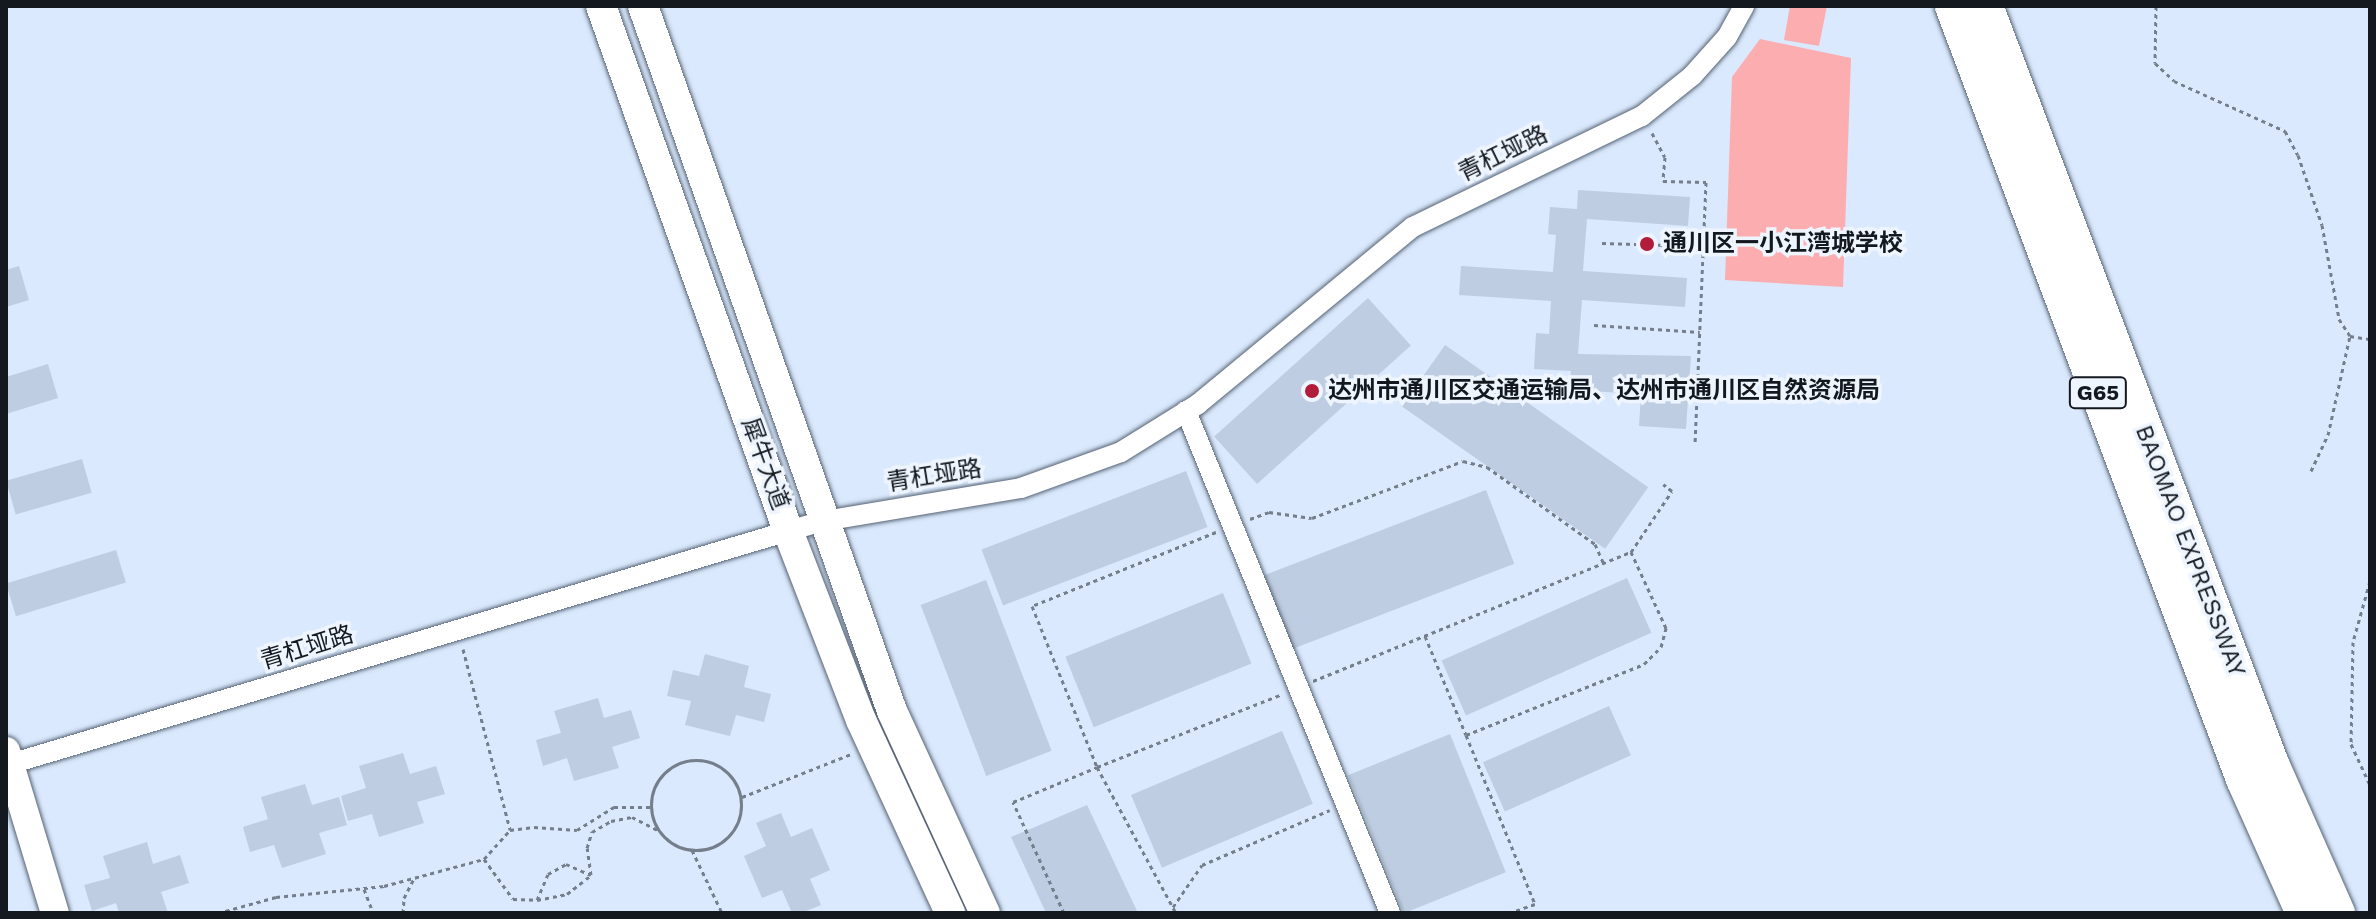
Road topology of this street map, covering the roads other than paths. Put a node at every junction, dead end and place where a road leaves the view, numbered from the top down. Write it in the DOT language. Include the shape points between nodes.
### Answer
graph roads {
  1 [pos="601,6"];
  2 [pos="643,6"];
  3 [pos="1744,6"];
  4 [pos="1953,6"];
  5 [pos="1985,6"];
  6 [pos="1186,411"];
  7 [pos="824,521"];
  8 [pos="788,531"];
  9 [pos="8,758"];
  10 [pos="2258,772"];
  11 [pos="55,913"];
  12 [pos="950,913"];
  13 [pos="985,913"];
  14 [pos="1390,913"];
  15 [pos="2304,913"];
  16 [pos="2337,913"];
  1 -- 8 [label="main road, 犀牛大道"];
  2 -- 7 [label="main road, 犀牛大道"];
  3 -- 6 [label="street, 青杠垭路" via="1727,37 1692,76 1642,116 1413,227"];
  4 -- 10 [label="highway, BAOMAO EXPRESSWAY / G65"];
  5 -- 10 [label="highway, BAOMAO EXPRESSWAY / G65"];
  6 -- 7 [label="street, 青杠垭路" via="1121,452 1021,488"];
  6 -- 14 [label="street"];
  7 -- 8 [label="street, 青杠垭路"];
  7 -- 13 [label="main road, 犀牛大道" via="892,711"];
  8 -- 9 [label="street, 青杠垭路"];
  8 -- 12 [label="main road, 犀牛大道" via="873,746"];
  9 -- 11 [label="street"];
  10 -- 15 [label="highway, BAOMAO EXPRESSWAY / G65"];
  10 -- 16 [label="highway, BAOMAO EXPRESSWAY / G65"];
}
